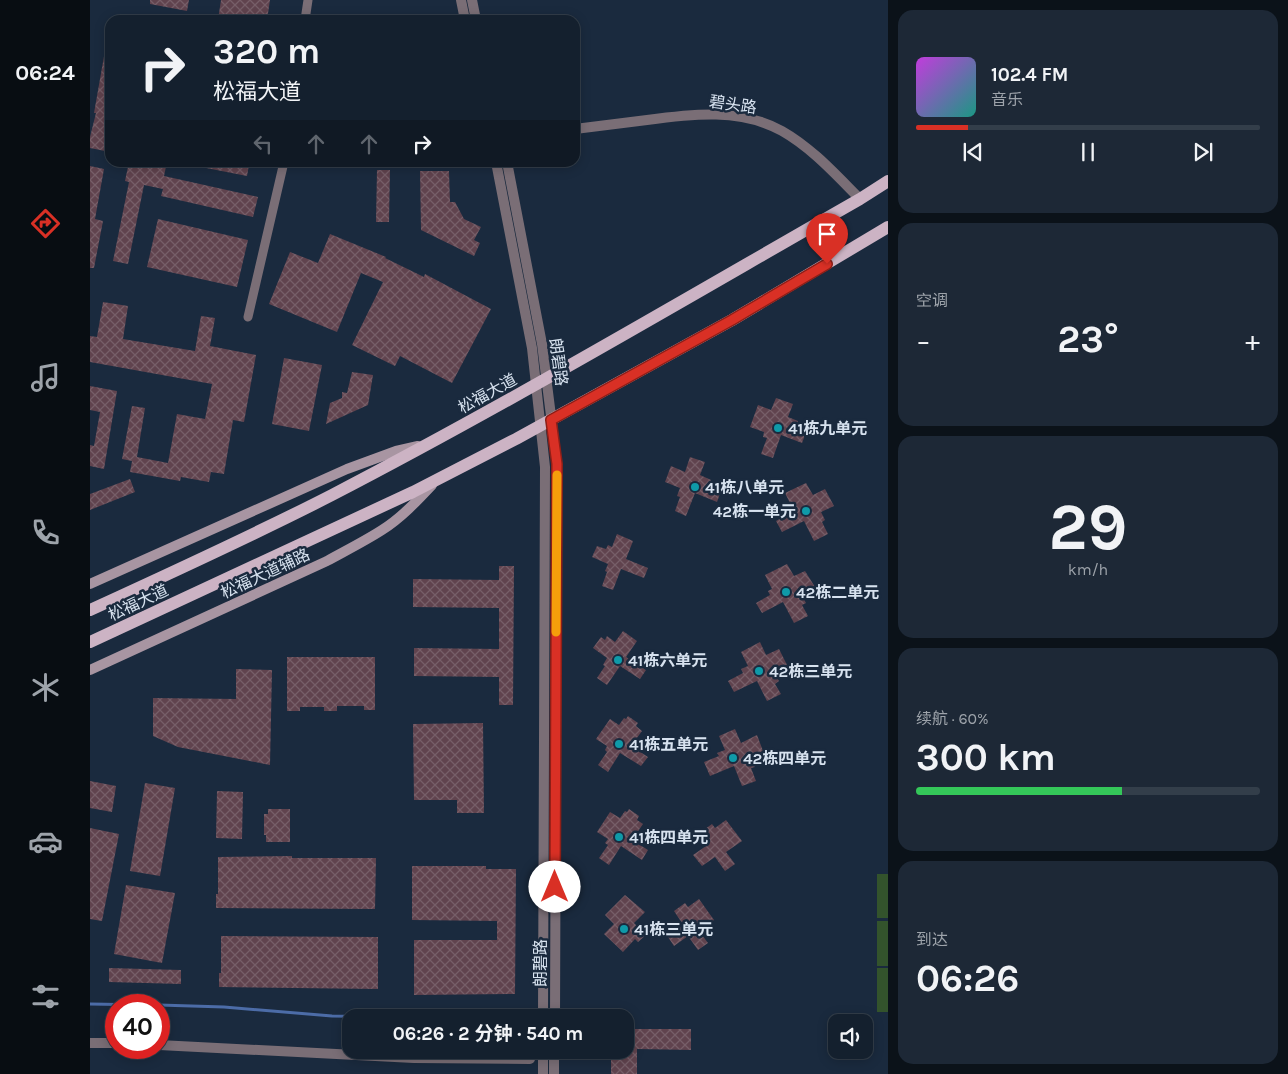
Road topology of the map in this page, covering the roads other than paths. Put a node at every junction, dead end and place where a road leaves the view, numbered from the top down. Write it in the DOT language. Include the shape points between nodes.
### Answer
graph roads {
  1 [pos="308,0"];
  2 [pos="461,0"];
  3 [pos="472,0"];
  4 [pos="306,15"];
  5 [pos="464,15"];
  6 [pos="475,15"];
  7 [pos="580,128"];
  8 [pos="283,167"];
  9 [pos="497,167"];
  10 [pos="508,167"];
  11 [pos="888,181"];
  12 [pos="860,199"];
  13 [pos="888,227"];
  14 [pos="248,317"];
  15 [pos="541,381"];
  16 [pos="546,422"];
  17 [pos="429,444"];
  18 [pos="437,480"];
  19 [pos="90,584"];
  20 [pos="90,610"];
  21 [pos="90,642"];
  22 [pos="90,670"];
  23 [pos="543,1009"];
  24 [pos="554,1009"];
  25 [pos="90,1042"];
  26 [pos="105,1043"];
  27 [pos="170,1046"];
  28 [pos="342,1054"];
  29 [pos="543,1059"];
  30 [pos="554,1059"];
  31 [pos="543,1074"];
  32 [pos="554,1074"];
  1 -- 4 [label="street"];
  2 -- 5 [label="street"];
  3 -- 6 [label="street"];
  7 -- 12 [label="street, 碧头路" via="692,114 739,116 782,130 809,149"];
  8 -- 14 [label="street"];
  9 -- 15 [label="street, 朗碧路"];
  10 -- 15 [label="street, 朗碧路" via="542,344"];
  11 -- 12 [label="main road, 松福大道"];
  12 -- 15 [label="main road, 松福大道"];
  13 -- 16 [label="main road, 松福大道" via="732,320"];
  15 -- 16 [label="street, 朗碧路"];
  15 -- 17 [label="main road, 松福大道"];
  16 -- 18 [label="main road, 松福大道"];
  16 -- 23 [label="street, 朗碧路"];
  16 -- 24 [label="street, 朗碧路" via="557,464"];
  17 -- 19 [label="main road" via="396,451 347,469"];
  17 -- 20 [label="main road, 松福大道" via="215,553"];
  18 -- 21 [label="main road, 松福大道"];
  18 -- 22 [label="main road, 松福大道辅路" via="383,530 327,561"];
  25 -- 26 [label="street"];
  27 -- 28 [label="street"];
  29 -- 31 [label="street"];
  30 -- 32 [label="street"];
}
